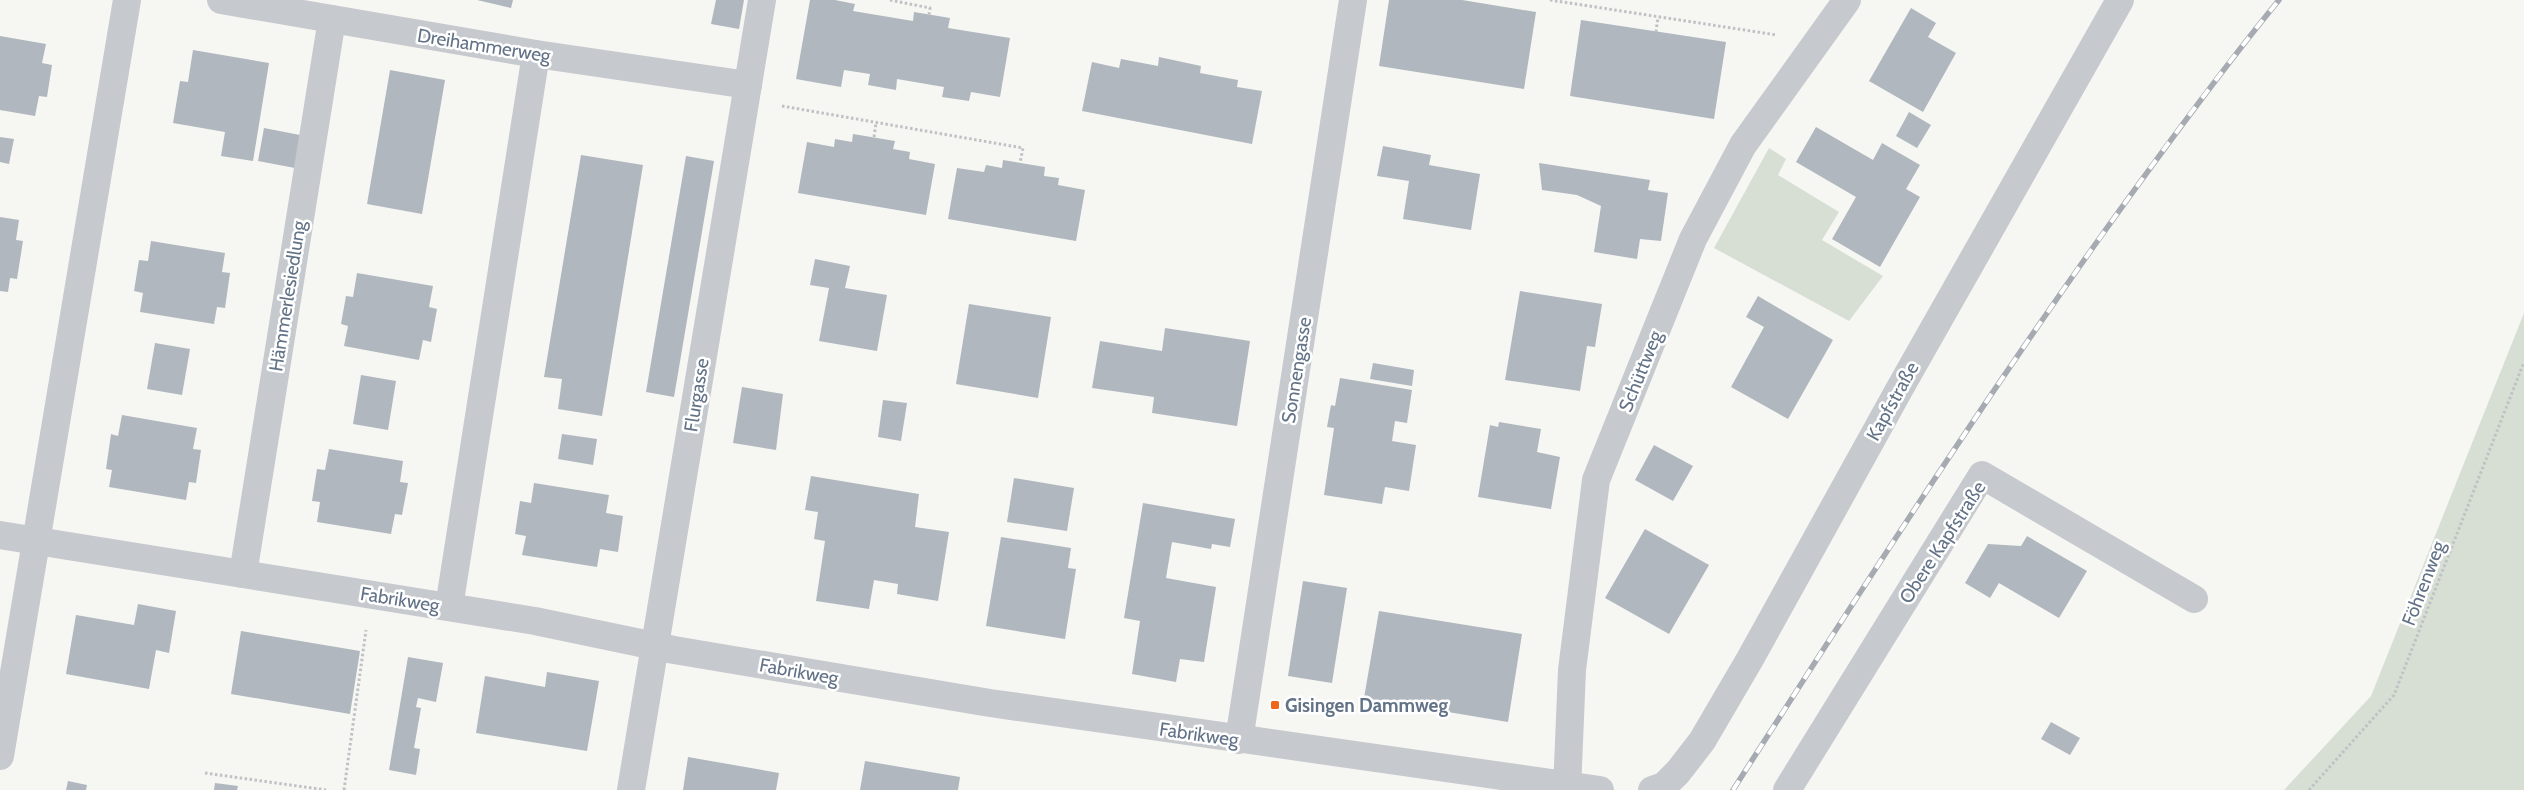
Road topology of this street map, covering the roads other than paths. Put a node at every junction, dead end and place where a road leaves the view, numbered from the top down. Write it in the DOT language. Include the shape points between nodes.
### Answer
graph roads {
  1 [pos="127,0"];
  2 [pos="221,0"];
  3 [pos="762,0"];
  4 [pos="1353,0"];
  5 [pos="1847,0"];
  6 [pos="2120,0"];
  7 [pos="332,19"];
  8 [pos="536,54"];
  9 [pos="747,92"];
  10 [pos="0,535"];
  11 [pos="36,541"];
  12 [pos="243,574"];
  13 [pos="2194,599"];
  14 [pos="449,607"];
  15 [pos="654,646"];
  16 [pos="1239,740"];
  17 [pos="0,756"];
  18 [pos="1567,788"];
  19 [pos="631,790"];
  20 [pos="1600,790"];
  21 [pos="1652,790"];
  22 [pos="1787,790"];
  1 -- 11 [label="street"];
  2 -- 7 [label="street, Dreihammerweg"];
  3 -- 9 [label="street, Flurgasse"];
  4 -- 16 [label="street, Sonnengasse"];
  5 -- 18 [label="street, Schüttweg" via="1742,145 1693,240 1596,480 1572,670"];
  6 -- 21 [label="street, Kapfstraße" via="1702,741 1664,786"];
  7 -- 8 [label="street, Dreihammerweg"];
  7 -- 12 [label="street, Hämmerlesiedlung"];
  8 -- 9 [label="street, Dreihammerweg"];
  8 -- 14 [label="street"];
  9 -- 15 [label="street, Flurgasse"];
  10 -- 11 [label="street, Fabrikweg"];
  11 -- 12 [label="street, Fabrikweg"];
  11 -- 17 [label="street"];
  12 -- 14 [label="street, Fabrikweg"];
  13 -- 22 [label="street, Obere Kapfstraße" via="1982,475"];
  14 -- 15 [label="street, Fabrikweg"];
  15 -- 16 [label="street, Fabrikweg" via="980,701"];
  15 -- 19 [label="street, Flurgasse"];
  16 -- 18 [label="street, Fabrikweg"];
  18 -- 20 [label="street, Fabrikweg"];
}
